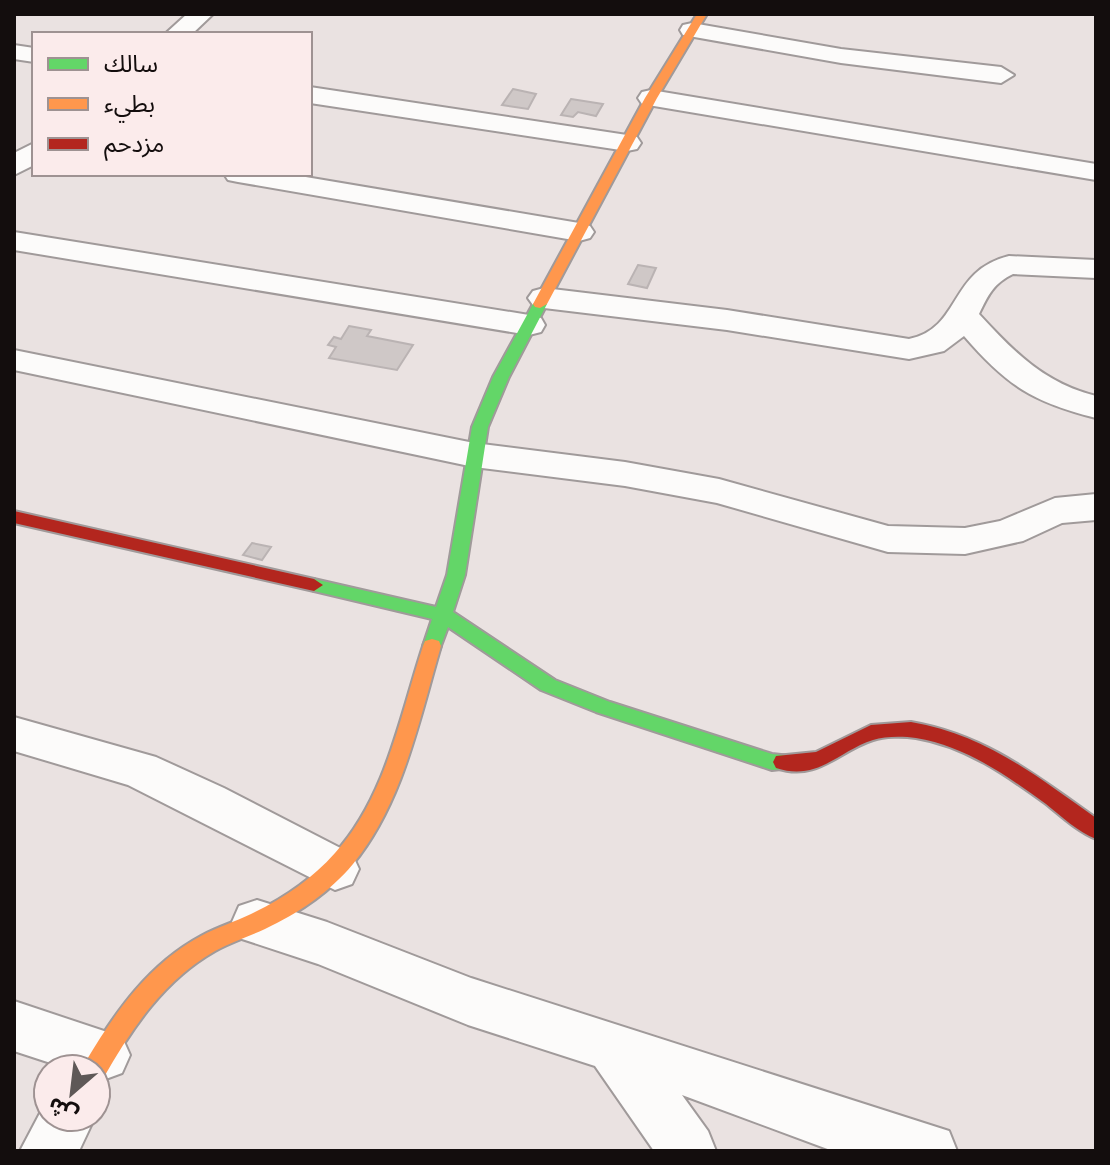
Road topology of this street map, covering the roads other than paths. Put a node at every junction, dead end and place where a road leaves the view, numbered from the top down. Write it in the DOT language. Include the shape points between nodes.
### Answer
graph roads {
  1 [pos="201,14"];
  2 [pos="697,22"];
  3 [pos="179,32"];
  4 [pos="1001,75"];
  5 [pos="312,95"];
  6 [pos="651,98"];
  7 [pos="627,143"];
  8 [pos="32,153"];
  9 [pos="14,167"];
  10 [pos="1096,172"];
  11 [pos="250,176"];
  12 [pos="579,232"];
  13 [pos="14,241"];
  14 [pos="1096,269"];
  15 [pos="536,311"];
  16 [pos="963,315"];
  17 [pos="14,360"];
  18 [pos="1096,407"];
  19 [pos="474,455"];
  20 [pos="1096,507"];
  21 [pos="14,517"];
  22 [pos="444,615"];
  23 [pos="14,734"];
  24 [pos="1096,830"];
  25 [pos="335,869"];
  26 [pos="257,922"];
  27 [pos="14,1026"];
  28 [pos="613,1046"];
  29 [pos="78,1053"];
  30 [pos="105,1053"];
  31 [pos="58,1133"];
  32 [pos="48,1151"];
  33 [pos="688,1151"];
  34 [pos="929,1151"];
  1 -- 3 [label="street"];
  2 -- 4 [label="street" via="841,56"];
  2 -- 6 [label="street"];
  5 -- 7 [label="street"];
  6 -- 7 [label="street"];
  6 -- 10 [label="street"];
  7 -- 12 [label="street"];
  8 -- 9 [label="street"];
  11 -- 12 [label="street"];
  12 -- 15 [label="street"];
  13 -- 15 [label="street"];
  14 -- 16 [label="street" via="999,268 977,284"];
  15 -- 16 [label="street" via="727,320 909,349 946,340"];
  15 -- 19 [label="street" via="480,427"];
  16 -- 18 [label="street" via="1025,383"];
  17 -- 19 [label="street"];
  19 -- 20 [label="street" via="672,481 860,534 916,543 987,537 1046,513"];
  19 -- 22 [label="street" via="464,538"];
  21 -- 22 [label="street"];
  22 -- 24 [label="street" via="548,685 772,762 815,761 860,735 882,730 931,731 956,739"];
  22 -- 25 [label="street" via="379,807"];
  23 -- 25 [label="street" via="140,770"];
  25 -- 26 [label="street"];
  26 -- 28 [label="street" via="468,1001"];
  26 -- 30 [label="street" via="197,949 169,970 145,993"];
  27 -- 29 [label="street"];
  28 -- 33 [label="street"];
  28 -- 34 [label="street" via="851,1130"];
  31 -- 32 [label="street"];
}
